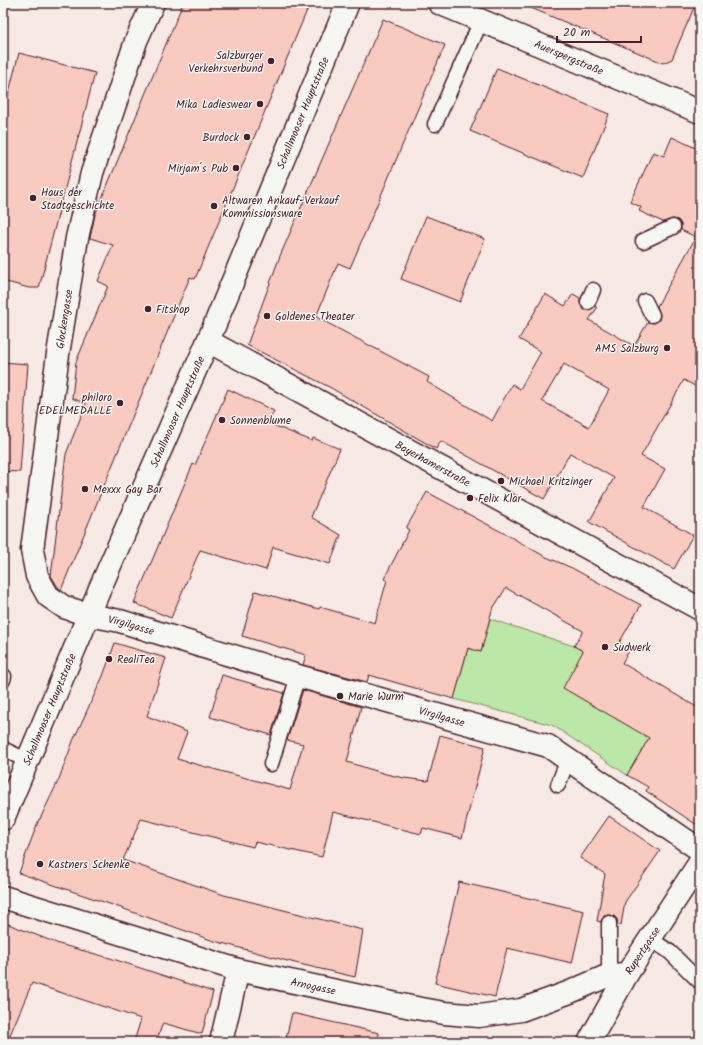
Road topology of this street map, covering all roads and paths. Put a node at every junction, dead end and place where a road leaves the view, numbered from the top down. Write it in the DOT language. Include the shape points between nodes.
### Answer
graph roads {
  1 [pos="153,3"];
  2 [pos="348,3"];
  3 [pos="439,3"];
  4 [pos="481,21"];
  5 [pos="700,110"];
  6 [pos="435,124"];
  7 [pos="673,227"];
  8 [pos="643,241"];
  9 [pos="645,302"];
  10 [pos="652,315"];
  11 [pos="208,341"];
  12 [pos="700,609"];
  13 [pos="89,615"];
  14 [pos="298,676"];
  15 [pos="3,749"];
  16 [pos="568,759"];
  17 [pos="28,761"];
  18 [pos="271,764"];
  19 [pos="558,785"];
  20 [pos="3,819"];
  21 [pos="700,850"];
  22 [pos="700,862"];
  23 [pos="3,897"];
  24 [pos="608,923"];
  25 [pos="650,939"];
  26 [pos="238,970"];
  27 [pos="618,975"];
  28 [pos="700,982"];
  29 [pos="221,1042"];
  30 [pos="589,1042"];
  1 -- 13 [label="street, Glockengasse" via="136,41 92,174 77,238 58,354 32,550 37,576 48,596 64,607"];
  2 -- 11 [label="street, Schallmooser Hauptstraße"];
  3 -- 4 [label="street, Auerspergstraße"];
  4 -- 5 [label="street, Auerspergstraße"];
  4 -- 6 [label="lane"];
  7 -- 8 [label="lane"];
  9 -- 10 [label="lane"];
  11 -- 12 [label="street, Bayerhamerstraße"];
  11 -- 13 [label="street, Schallmooser Hauptstraße"];
  13 -- 14 [label="street, Virgilgasse" via="120,621"];
  13 -- 17 [label="street, Schallmooser Hauptstraße"];
  14 -- 16 [label="street, Virgilgasse" via="548,746"];
  14 -- 18 [label="lane"];
  15 -- 17 [label="lane"];
  16 -- 19 [label="lane"];
  16 -- 21 [label="street, Virgilgasse"];
  17 -- 20 [label="street, Schallmooser Hauptstraße"];
  22 -- 25 [label="street, Rupertgasse"];
  23 -- 26 [label="street, Arnogasse"];
  24 -- 27 [label="lane"];
  25 -- 27 [label="street, Rupertgasse"];
  25 -- 28 [label="lane" via="670,952"];
  26 -- 27 [label="street, Arnogasse" via="411,1007 479,1016 521,1010"];
  26 -- 29 [label="street"];
  27 -- 30 [label="street, Rupertgasse"];
}
